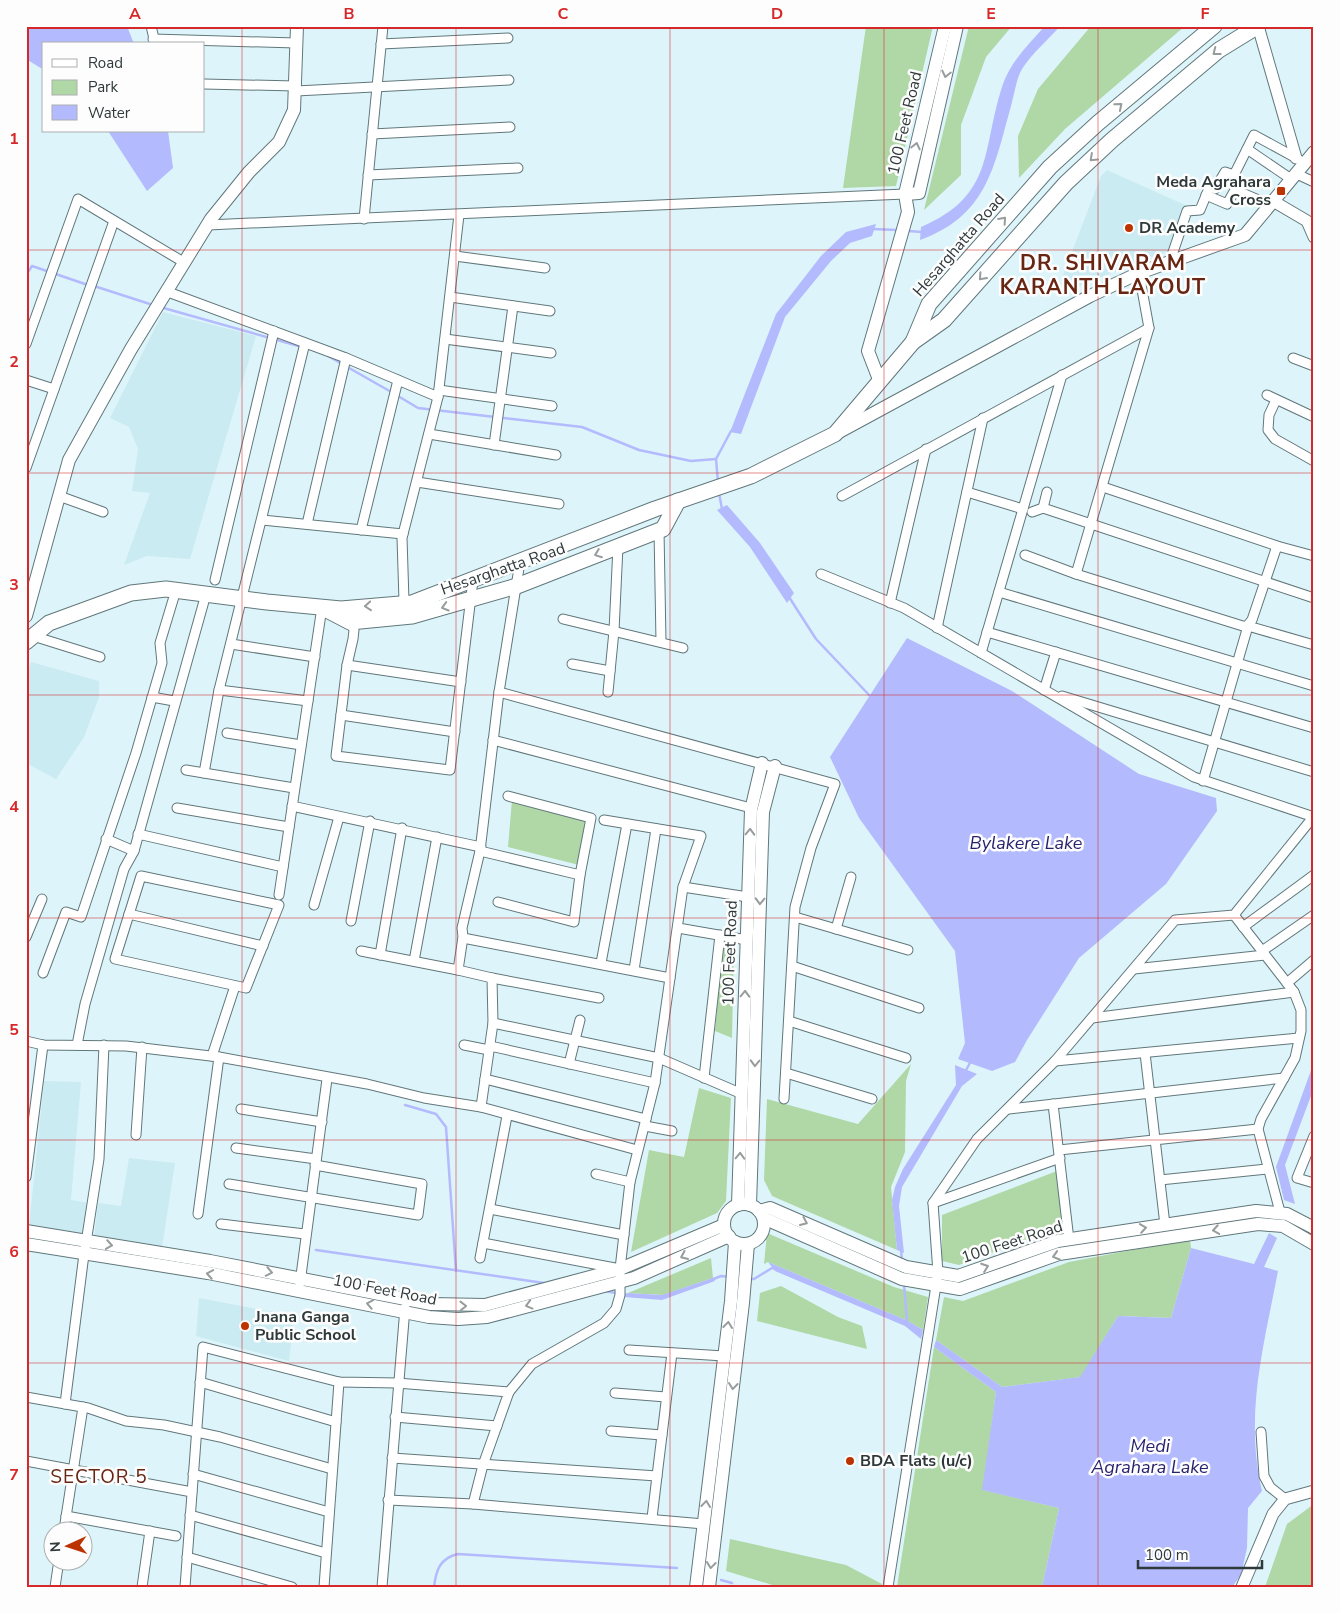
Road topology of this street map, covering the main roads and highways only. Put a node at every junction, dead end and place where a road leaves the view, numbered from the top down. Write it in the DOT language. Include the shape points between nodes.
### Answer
graph roads {
  1 [pos="297,26"];
  2 [pos="944,26"];
  3 [pos="957,26"];
  4 [pos="1214,26"];
  5 [pos="1258,26"];
  6 [pos="1314,152"];
  7 [pos="905,194"];
  8 [pos="913,342"];
  9 [pos="880,382"];
  10 [pos="835,434"];
  11 [pos="678,501"];
  12 [pos="29,594"];
  13 [pos="322,607"];
  14 [pos="26,616"];
  15 [pos="30,639"];
  16 [pos="762,763"];
  17 [pos="775,766"];
  18 [pos="753,1211"];
  19 [pos="1264,1217"];
  20 [pos="1291,1222"];
  21 [pos="1314,1228"];
  22 [pos="26,1231"];
  23 [pos="736,1243"];
  24 [pos="26,1244"];
  25 [pos="1314,1244"];
  26 [pos="85,1247"];
  27 [pos="916,1275"];
  28 [pos="938,1279"];
  29 [pos="737,1302"];
  30 [pos="696,1587"];
  31 [pos="709,1587"];
  1 -- 12 [label="main road" via="294,110 279,142 249,172 208,225 131,348 69,460"];
  7 -- 2 [label="main road, 100 Feet Road, one-way"];
  3 -- 7 [label="main road, 100 Feet Road, one-way" via="918,193"];
  8 -- 4 [label="main road, Hesarghatta Road, one-way" via="929,304 1050,168 1098,123"];
  5 -- 8 [label="main road, one-way" via="1219,50 1112,140 1066,183 944,320"];
  6 -- 10 [label="main road, Hesarghatta Road" via="1245,234 1139,273 1090,296"];
  7 -- 9 [label="main road" via="908,212 868,351"];
  8 -- 9 [label="main road"];
  9 -- 10 [label="main road"];
  10 -- 11 [label="main road, Hesarghatta Road" via="752,476"];
  11 -- 13 [label="main road, Hesarghatta Road, one-way" via="412,603 341,609"];
  11 -- 13 [label="main road, Hesarghatta Road, one-way" via="660,530 516,586 471,600 412,616 350,622"];
  12 -- 14 [label="main road"];
  13 -- 15 [label="main road, Hesarghatta Road" via="166,589 131,593 49,623"];
  18 -- 16 [label="main road, 100 Feet Road, one-way" via="742,1094 751,808"];
  17 -- 18 [label="main road, 100 Feet Road, one-way" via="763,812"];
  18 -- 23 [label="main road" via="761,1234 754,1241"];
  18 -- 23 [label="main road" via="728,1212"];
  18 -- 27 [label="main road, 100 Feet Road, one-way" via="770,1208 890,1260"];
  18 -- 27 [label="main road, 100 Feet Road" via="902,1279"];
  19 -- 20 [label="main road, 100 Feet Road"];
  19 -- 20 [label="main road, 100 Feet Road" via="1280,1212"];
  28 -- 19 [label="main road, 100 Feet Road, one-way" via="962,1275 1058,1241 1165,1225"];
  19 -- 28 [label="main road, 100 Feet Road, one-way" via="1060,1254 963,1289"];
  20 -- 21 [label="main road, 100 Feet Road"];
  20 -- 25 [label="main road, 100 Feet Road"];
  22 -- 26 [label="main road, 100 Feet Road"];
  23 -- 26 [label="main road, 100 Feet Road" via="620,1276 485,1305 444,1306 405,1304"];
  23 -- 29 [label="main road"];
  24 -- 26 [label="main road, 100 Feet Road"];
  27 -- 28 [label="main road, 100 Feet Road"];
  30 -- 29 [label="main road, one-way" via="724,1356"];
  29 -- 31 [label="main road, one-way"];
}
